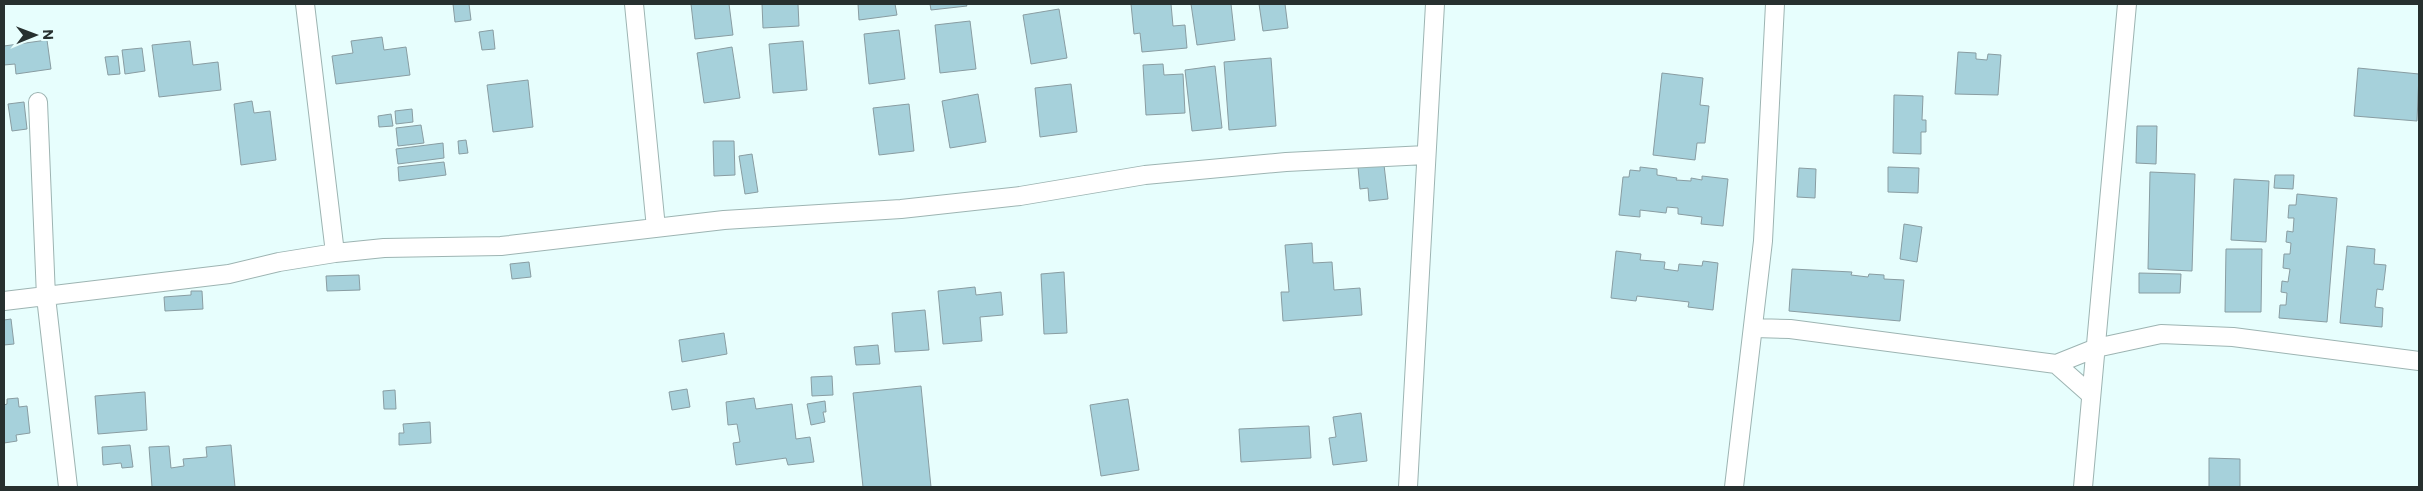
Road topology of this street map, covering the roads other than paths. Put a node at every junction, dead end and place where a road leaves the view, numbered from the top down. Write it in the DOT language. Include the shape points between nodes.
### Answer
graph roads {
  1 [pos="305,4"];
  2 [pos="634,4"];
  3 [pos="1435,4"];
  4 [pos="1775,4"];
  5 [pos="2127,4"];
  6 [pos="38,102"];
  7 [pos="1426,155"];
  8 [pos="656,228"];
  9 [pos="335,253"];
  10 [pos="46,297"];
  11 [pos="4,301"];
  12 [pos="1754,328"];
  13 [pos="2096,348"];
  14 [pos="2419,361"];
  15 [pos="2056,364"];
  16 [pos="2091,395"];
  17 [pos="68,487"];
  18 [pos="1404,487"];
  19 [pos="1734,487"];
  20 [pos="2083,487"];
  1 -- 9 [label="street"];
  2 -- 8 [label="street"];
  3 -- 7 [label="street"];
  4 -- 12 [label="street"];
  5 -- 13 [label="street"];
  6 -- 10 [label="street"];
  7 -- 8 [label="street" via="1286,162 1145,175 1020,196 901,209 724,220"];
  7 -- 18 [label="street"];
  8 -- 9 [label="street" via="501,246 384,248"];
  9 -- 10 [label="street" via="229,274"];
  10 -- 11 [label="street"];
  10 -- 17 [label="street"];
  12 -- 15 [label="street" via="1790,329"];
  12 -- 19 [label="street" via="1745,378"];
  13 -- 14 [label="street" via="2161,334 2233,338"];
  13 -- 15 [label="street"];
  13 -- 16 [label="street"];
  15 -- 16 [label="street"];
  16 -- 20 [label="street"];
}
